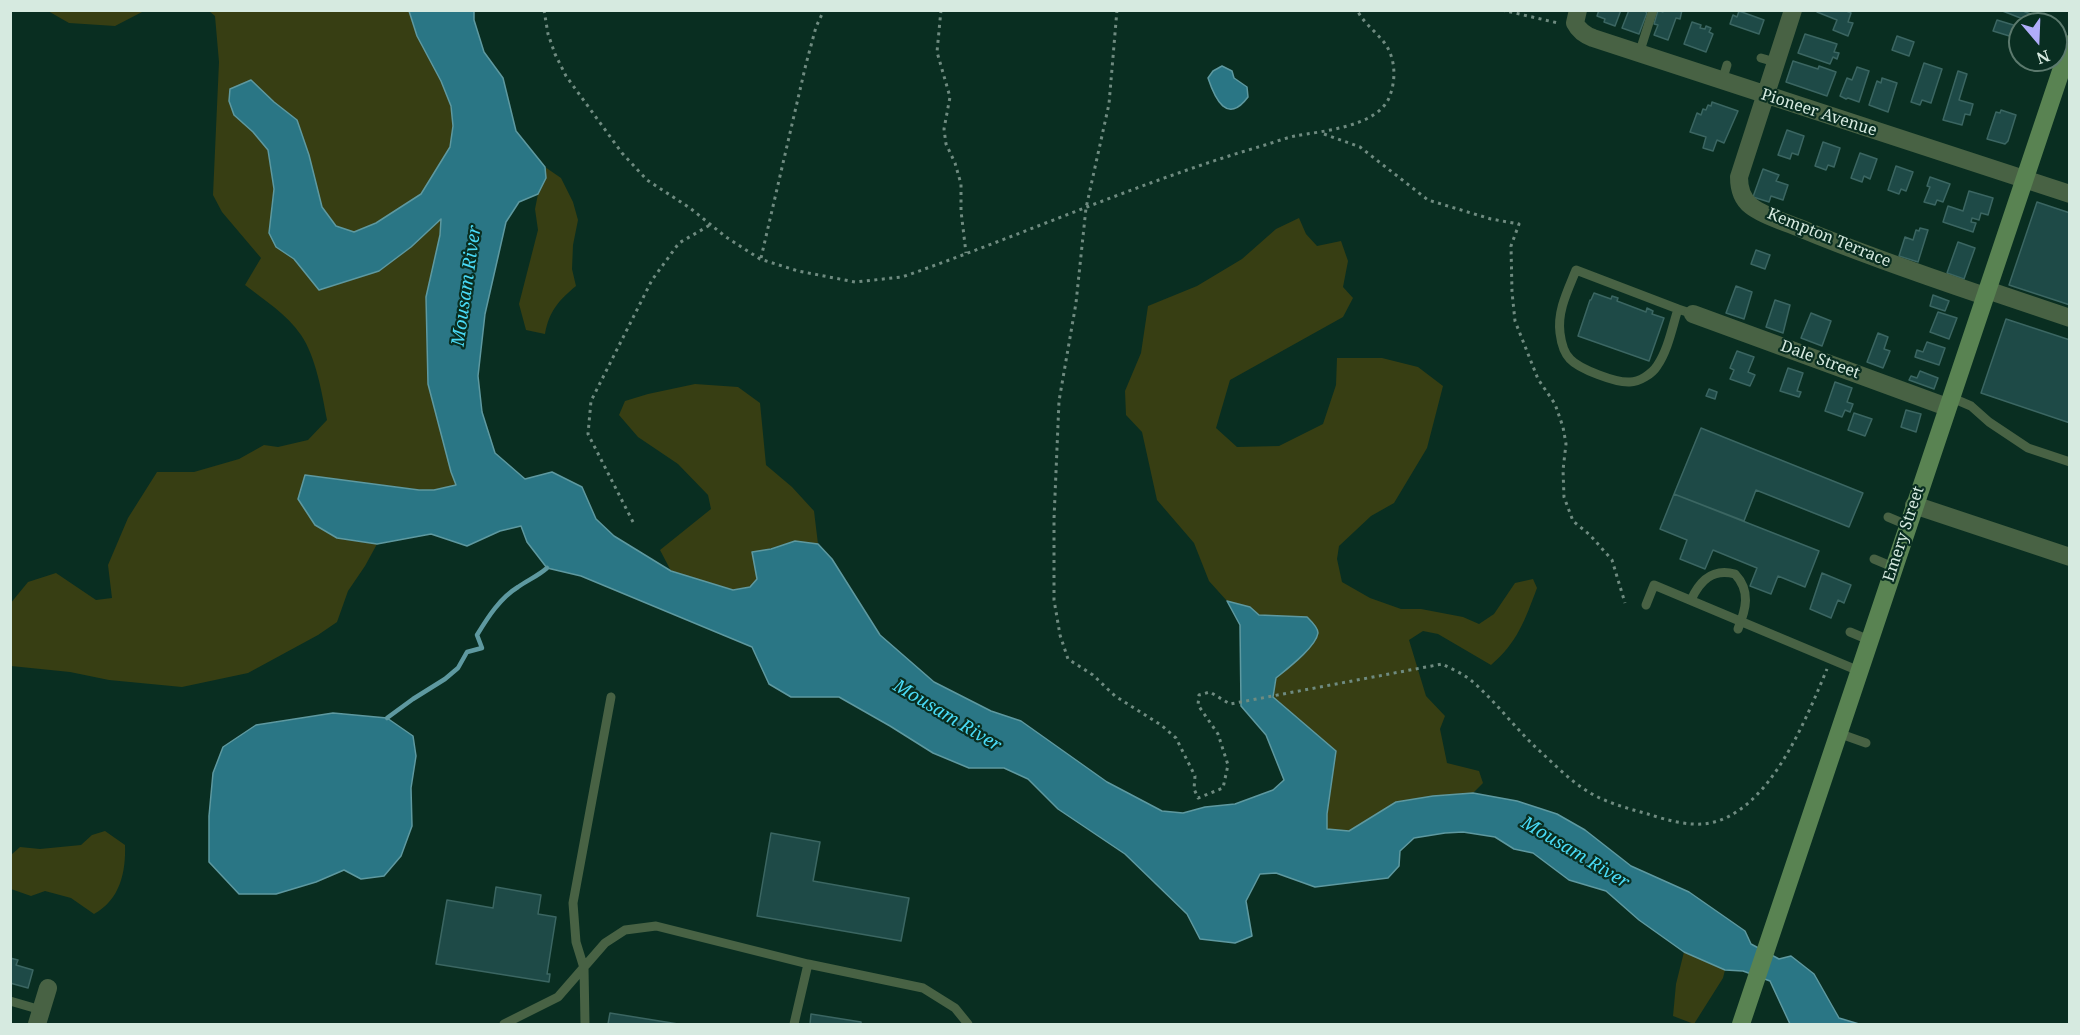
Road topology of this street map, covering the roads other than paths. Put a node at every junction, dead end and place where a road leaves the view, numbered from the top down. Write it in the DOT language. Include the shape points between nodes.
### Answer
graph roads {
  1 [pos="1653,10"];
  2 [pos="1793,10"];
  3 [pos="1576,17"];
  4 [pos="2070,45"];
  5 [pos="1639,54"];
  6 [pos="1764,95"];
  7 [pos="2025,180"];
  8 [pos="2070,194"];
  9 [pos="1986,293"];
  10 [pos="1685,312"];
  11 [pos="2070,318"];
  12 [pos="1949,402"];
  13 [pos="2070,462"];
  14 [pos="1914,505"];
  15 [pos="1888,518"];
  16 [pos="1907,525"];
  17 [pos="2070,557"];
  18 [pos="1874,559"];
  19 [pos="1893,567"];
  20 [pos="1691,600"];
  21 [pos="1646,605"];
  22 [pos="1739,625"];
  23 [pos="1850,632"];
  24 [pos="1869,640"];
  25 [pos="1858,671"];
  26 [pos="611,698"];
  27 [pos="1838,733"];
  28 [pos="1866,743"];
  29 [pos="808,964"];
  30 [pos="584,968"];
  31 [pos="48,987"];
  32 [pos="10,1001"];
  33 [pos="39,1017"];
  34 [pos="504,1024"];
  35 [pos="585,1024"];
  36 [pos="795,1024"];
  37 [pos="968,1024"];
  38 [pos="1741,1024"];
  1 -- 5 [label="lane"];
  2 -- 6 [label="street, Kempton Terrace" via="1768,60"];
  3 -- 5 [label="street, Pioneer Avenue" via="1583,33"];
  4 -- 7 [label="street, Emery Street"];
  5 -- 6 [label="street, Pioneer Avenue" via="1725,73"];
  6 -- 7 [label="street, Pioneer Avenue"];
  6 -- 9 [label="street, Kempton Terrace" via="1739,177 1743,196 1751,206 1848,248"];
  7 -- 8 [label="street, Pioneer Avenue"];
  7 -- 9 [label="street, Emery Street"];
  9 -- 11 [label="street, Kempton Terrace"];
  9 -- 12 [label="street, Emery Street"];
  10 -- 10 [label="lane" via="1576,270 1563,303 1563,345 1568,357 1584,368 1616,380 1637,381 1657,366"];
  10 -- 12 [label="street, Dale Street"];
  12 -- 13 [label="lane" via="1971,406 2028,448"];
  12 -- 14 [label="street, Emery Street"];
  14 -- 16 [label="street, Emery Street"];
  14 -- 17 [label="street"];
  15 -- 16 [label="lane"];
  16 -- 19 [label="street, Emery Street"];
  18 -- 19 [label="lane"];
  19 -- 24 [label="street, Emery Street"];
  20 -- 21 [label="lane" via="1654,585"];
  20 -- 22 [label="lane"];
  20 -- 22 [label="lane" via="1703,579 1719,572 1736,574 1747,603"];
  22 -- 25 [label="lane"];
  23 -- 24 [label="lane"];
  24 -- 25 [label="street, Emery Street"];
  25 -- 27 [label="street, Emery Street"];
  26 -- 30 [label="lane" via="573,903 576,942"];
  27 -- 28 [label="lane"];
  27 -- 38 [label="street, Emery Street"];
  29 -- 30 [label="lane" via="656,926 625,930 605,943"];
  29 -- 36 [label="lane"];
  29 -- 37 [label="lane" via="923,988 955,1008"];
  30 -- 34 [label="lane" via="558,997"];
  30 -- 35 [label="lane"];
  31 -- 33 [label="street"];
  32 -- 33 [label="lane"];
}
